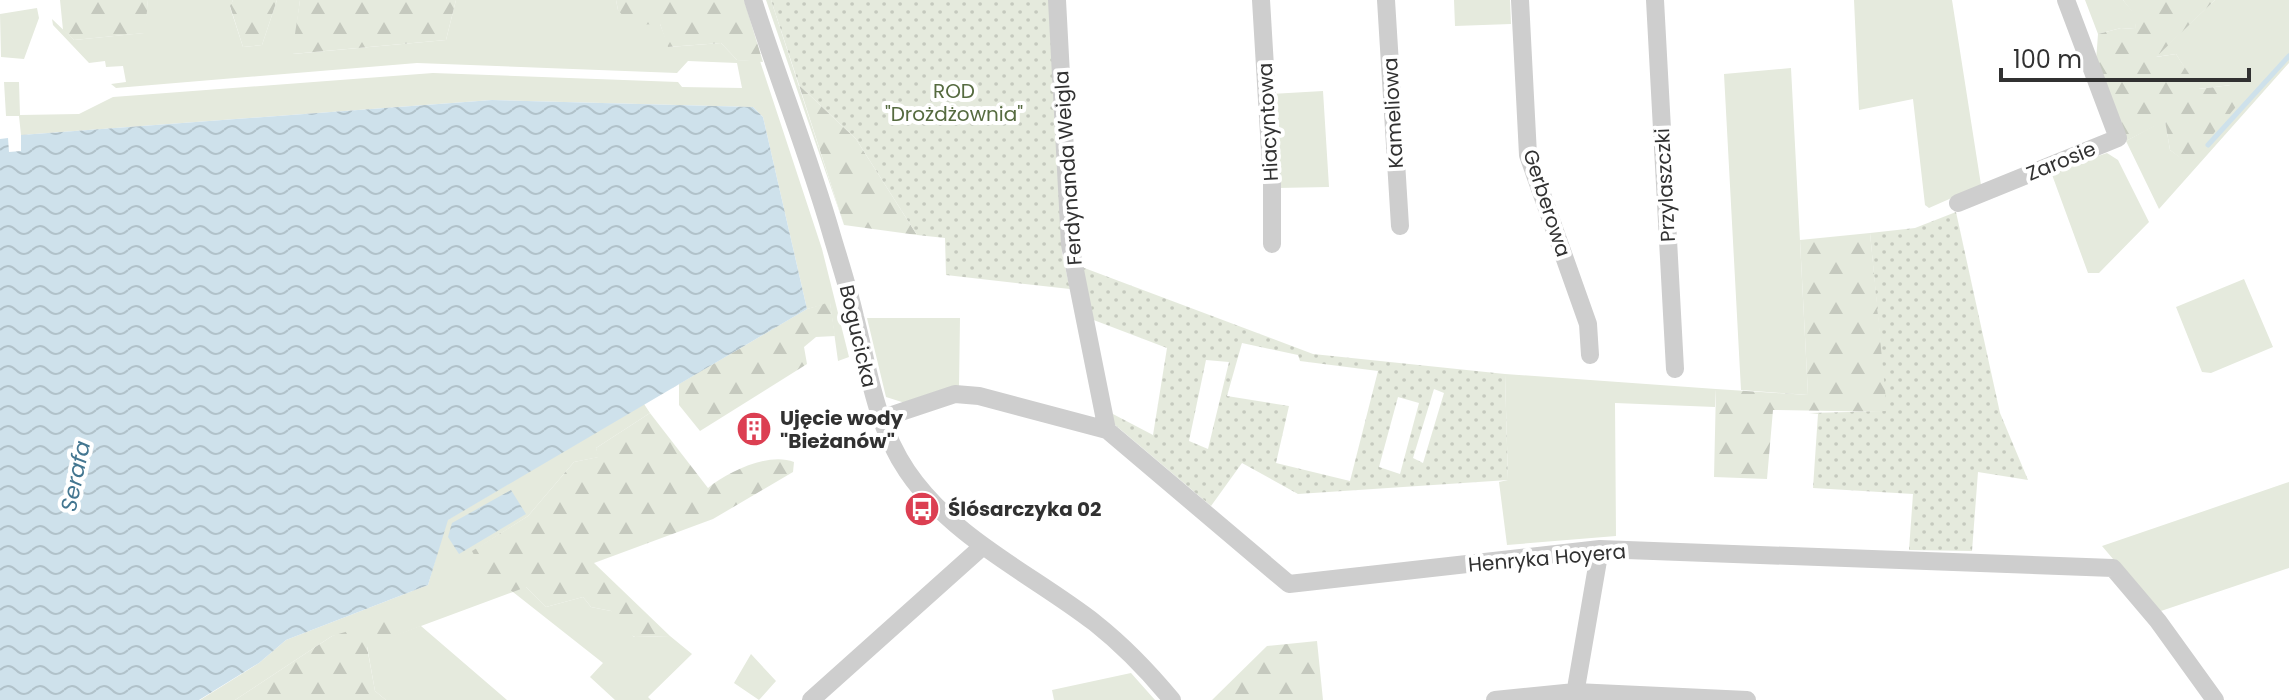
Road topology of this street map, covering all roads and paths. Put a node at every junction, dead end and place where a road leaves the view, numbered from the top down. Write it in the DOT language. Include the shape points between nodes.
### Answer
graph roads {
  1 [pos="753,0"];
  2 [pos="1057,0"];
  3 [pos="1261,0"];
  4 [pos="1386,0"];
  5 [pos="1520,0"];
  6 [pos="1655,0"];
  7 [pos="2066,0"];
  8 [pos="1958,203"];
  9 [pos="1400,226"];
  10 [pos="1272,244"];
  11 [pos="1590,355"];
  12 [pos="1675,369"];
  13 [pos="880,419"];
  14 [pos="1107,430"];
  15 [pos="983,546"];
  16 [pos="1600,549"];
  17 [pos="1575,696"];
  18 [pos="811,700"];
  19 [pos="1172,700"];
  20 [pos="1495,700"];
  21 [pos="1747,700"];
  22 [pos="2215,700"];
  1 -- 13 [label="street, Bogucicka" via="830,230"];
  2 -- 14 [label="street, Ferdynanda Weigla" via="1070,245"];
  3 -- 10 [label="street, Hiacyntowa"];
  4 -- 9 [label="street, Kameliowa"];
  5 -- 11 [label="street, Gerberowa" via="1528,155 1588,324"];
  6 -- 12 [label="street, Przylaszczki"];
  7 -- 8 [label="street, Zarosie" via="2118,138"];
  13 -- 14 [label="street, Henryka Hoyera" via="955,394"];
  13 -- 15 [label="street, Bogucicka" via="908,471"];
  14 -- 16 [label="street, Henryka Hoyera" via="1289,584"];
  15 -- 18 [label="street"];
  15 -- 19 [label="street, Bogucicka" via="1095,622 1141,662"];
  16 -- 17 [label="street"];
  16 -- 22 [label="street, Henryka Hoyera" via="2113,568"];
  17 -- 20 [label="street"];
  17 -- 21 [label="street"];
}
